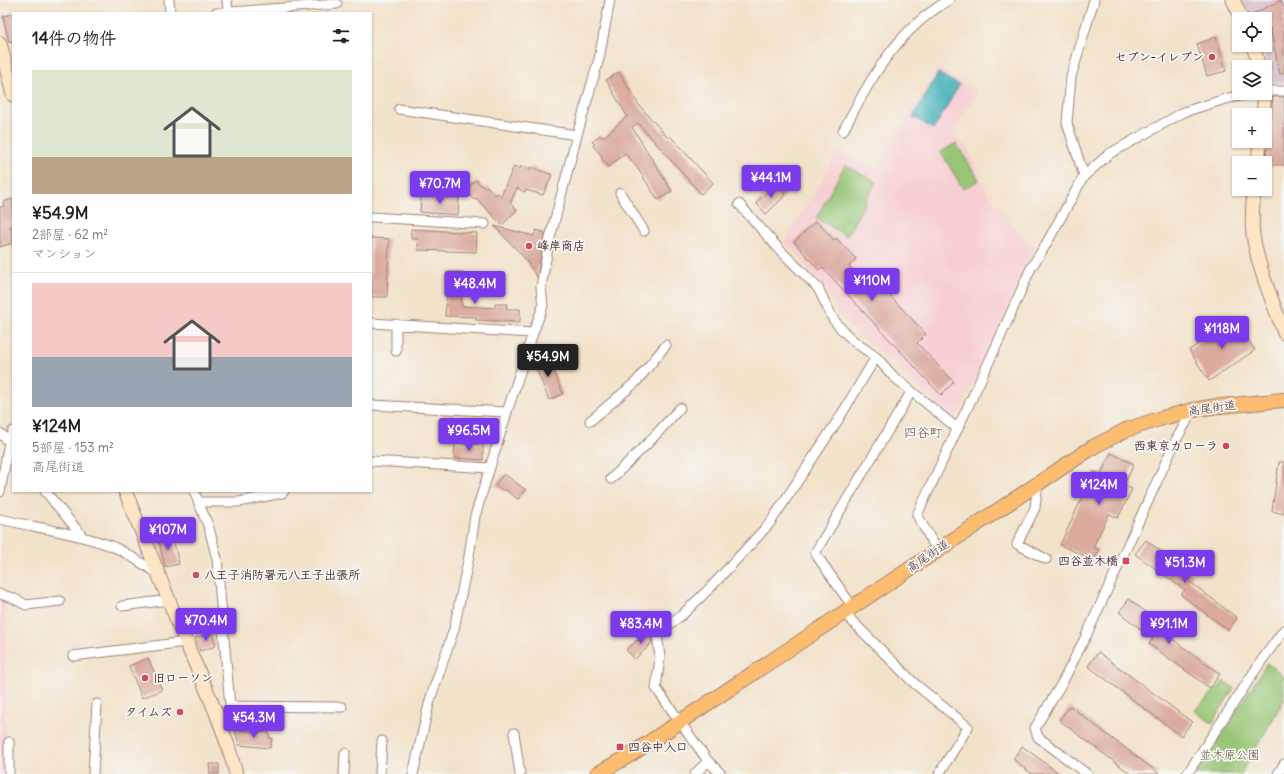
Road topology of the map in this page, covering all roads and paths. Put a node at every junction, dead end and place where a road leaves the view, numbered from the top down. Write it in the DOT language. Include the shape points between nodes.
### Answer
graph roads {
  1 [pos="169,0"];
  2 [pos="227,0"];
  3 [pos="610,0"];
  4 [pos="949,0"];
  5 [pos="1094,0"];
  6 [pos="1233,0"];
  7 [pos="337,4"];
  8 [pos="170,12"];
  9 [pos="228,12"];
  10 [pos="1239,12"];
  11 [pos="0,42"];
  12 [pos="12,91"];
  13 [pos="1284,91"];
  14 [pos="1272,92"];
  15 [pos="1232,98"];
  16 [pos="399,110"];
  17 [pos="844,131"];
  18 [pos="577,135"];
  19 [pos="1084,176"];
  20 [pos="620,193"];
  21 [pos="1254,196"];
  22 [pos="739,204"];
  23 [pos="372,217"];
  24 [pos="486,224"];
  25 [pos="644,231"];
  26 [pos="372,323"];
  27 [pos="396,324"];
  28 [pos="533,333"];
  29 [pos="1284,333"];
  30 [pos="666,345"];
  31 [pos="396,351"];
  32 [pos="876,357"];
  33 [pos="911,392"];
  34 [pos="1284,400"];
  35 [pos="372,406"];
  36 [pos="680,408"];
  37 [pos="1193,410"];
  38 [pos="507,412"];
  39 [pos="590,421"];
  40 [pos="958,429"];
  41 [pos="0,433"];
  42 [pos="11,444"];
  43 [pos="372,461"];
  44 [pos="490,468"];
  45 [pos="611,479"];
  46 [pos="1038,483"];
  47 [pos="0,492"];
  48 [pos="46,492"];
  49 [pos="124,492"];
  50 [pos="194,492"];
  51 [pos="282,492"];
  52 [pos="199,502"];
  53 [pos="0,519"];
  54 [pos="83,537"];
  55 [pos="937,550"];
  56 [pos="1046,559"];
  57 [pos="156,572"];
  58 [pos="0,594"];
  59 [pos="169,600"];
  60 [pos="60,601"];
  61 [pos="122,606"];
  62 [pos="847,609"];
  63 [pos="1284,630"];
  64 [pos="186,642"];
  65 [pos="73,656"];
  66 [pos="97,704"];
  67 [pos="230,706"];
  68 [pos="342,707"];
  69 [pos="680,721"];
  70 [pos="224,732"];
  71 [pos="514,733"];
  72 [pos="382,741"];
  73 [pos="9,742"];
  74 [pos="344,753"];
  75 [pos="708,761"];
  76 [pos="1284,764"];
  77 [pos="9,774"];
  78 [pos="93,774"];
  79 [pos="236,774"];
  80 [pos="344,774"];
  81 [pos="380,774"];
  82 [pos="413,774"];
  83 [pos="520,774"];
  84 [pos="597,774"];
  85 [pos="696,774"];
  86 [pos="721,774"];
  87 [pos="939,774"];
  88 [pos="1087,774"];
  89 [pos="1188,774"];
  90 [pos="1279,774"];
  1 -- 8 [label="street"];
  2 -- 9 [label="street"];
  3 -- 18 [label="street" via="599,59"];
  4 -- 17 [label="street" via="921,20 893,48 879,67"];
  5 -- 19 [label="street" via="1071,77 1067,123"];
  6 -- 10 [label="main road"];
  7 -- 9 [label="street"];
  11 -- 12 [label="main road"];
  13 -- 14 [label="street"];
  15 -- 19 [label="street" via="1184,112 1109,154"];
  16 -- 18 [label="street"];
  18 -- 28 [label="street" via="549,242 541,287 543,306"];
  19 -- 40 [label="street" via="1031,268"];
  20 -- 25 [label="street"];
  21 -- 29 [label="main road" via="1253,234 1256,250"];
  22 -- 32 [label="street" via="818,288 833,319 844,332"];
  23 -- 24 [label="street"];
  26 -- 27 [label="street"];
  27 -- 28 [label="street"];
  27 -- 31 [label="street"];
  28 -- 38 [label="street"];
  30 -- 39 [label="street" via="636,382"];
  32 -- 33 [label="street"];
  32 -- 69 [label="street" via="770,523 682,616 657,633 660,658 656,688"];
  33 -- 40 [label="street"];
  33 -- 62 [label="street" via="815,553"];
  34 -- 37 [label="main road, 高尾街道"];
  35 -- 38 [label="street"];
  36 -- 45 [label="street"];
  37 -- 46 [label="main road, 高尾街道" via="1159,418 1126,430 1093,446"];
  37 -- 88 [label="street" via="1176,440 1086,636 1035,728 1038,737"];
  38 -- 44 [label="street"];
  40 -- 55 [label="street" via="917,515"];
  41 -- 42 [label="street"];
  42 -- 47 [label="street"];
  43 -- 44 [label="street"];
  44 -- 82 [label="street" via="475,516 454,629 430,700"];
  46 -- 55 [label="main road, 高尾街道"];
  46 -- 56 [label="street" via="1035,508 1017,544"];
  48 -- 54 [label="street"];
  49 -- 57 [label="main road"];
  50 -- 52 [label="street"];
  51 -- 52 [label="street" via="239,502"];
  52 -- 67 [label="street" via="216,553"];
  53 -- 54 [label="street"];
  54 -- 57 [label="street" via="130,555"];
  55 -- 62 [label="main road, 高尾街道"];
  57 -- 59 [label="main road"];
  58 -- 60 [label="street" via="26,605"];
  59 -- 61 [label="street"];
  59 -- 64 [label="main road"];
  62 -- 69 [label="main road, 高尾街道"];
  62 -- 87 [label="street" via="914,683 968,727"];
  63 -- 89 [label="street"];
  64 -- 65 [label="street"];
  64 -- 70 [label="main road"];
  66 -- 78 [label="street"];
  67 -- 68 [label="street"];
  67 -- 70 [label="street"];
  69 -- 75 [label="street"];
  69 -- 84 [label="main road, 高尾街道"];
  70 -- 79 [label="main road"];
  71 -- 83 [label="street"];
  72 -- 81 [label="street"];
  73 -- 77 [label="street"];
  74 -- 80 [label="street"];
  75 -- 85 [label="street"];
  75 -- 86 [label="street"];
  76 -- 90 [label="street"];
}
